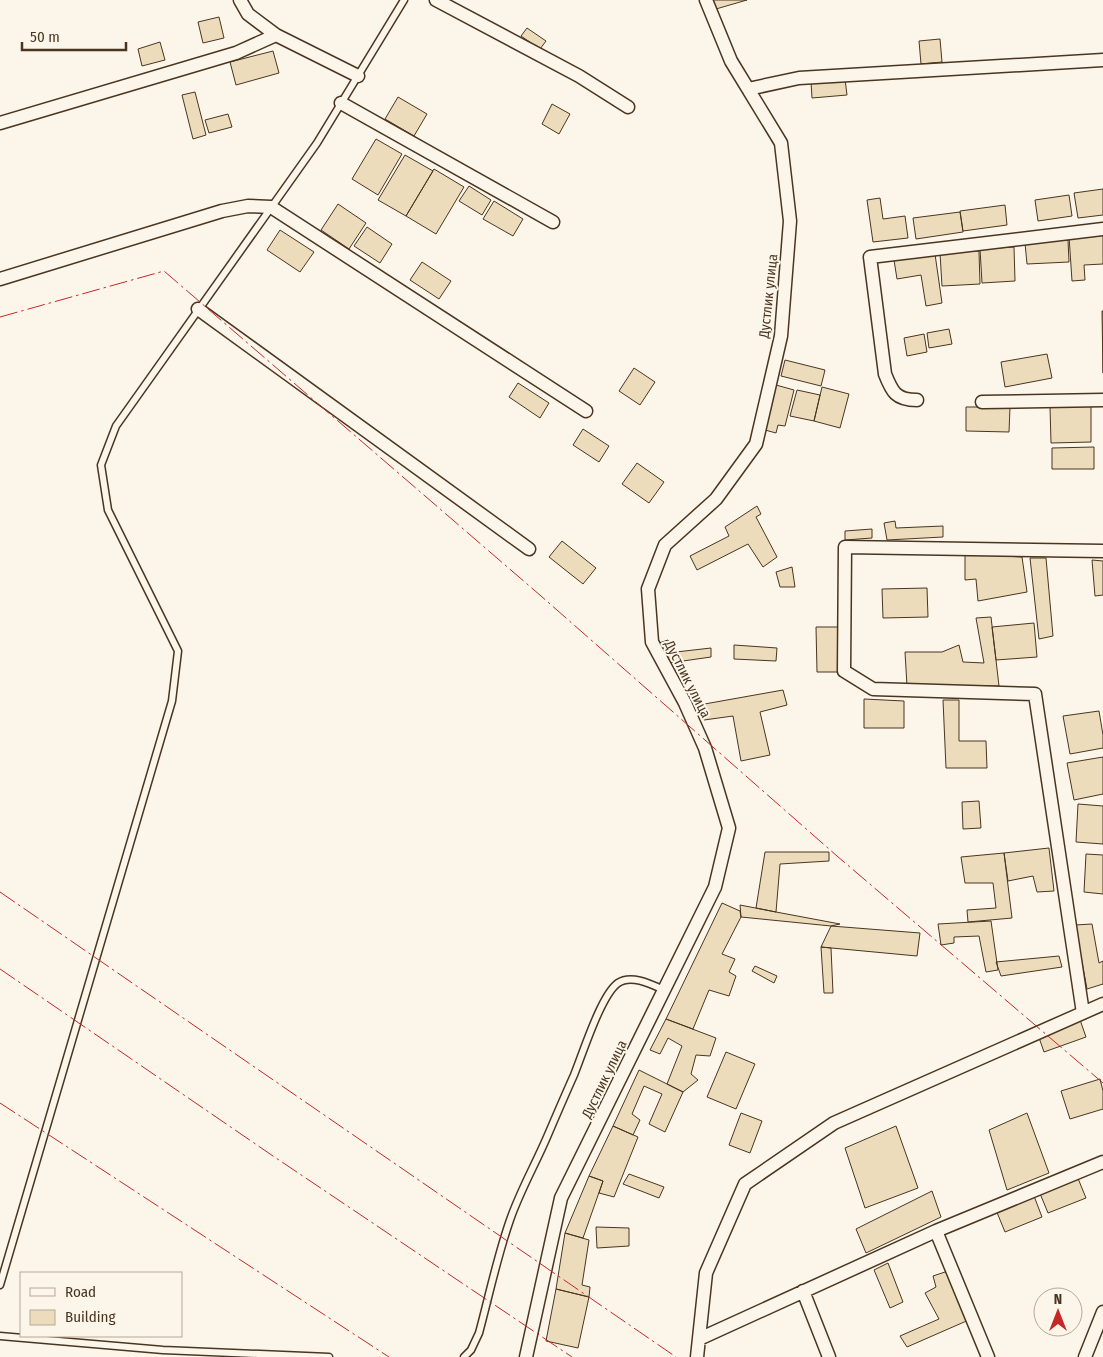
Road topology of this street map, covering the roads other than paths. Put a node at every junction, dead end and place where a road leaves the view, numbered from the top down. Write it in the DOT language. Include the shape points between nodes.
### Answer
graph roads {
  1 [pos="240,0"];
  2 [pos="404,0"];
  3 [pos="436,0"];
  4 [pos="706,0"];
  5 [pos="276,35"];
  6 [pos="1103,60"];
  7 [pos="358,76"];
  8 [pos="748,89"];
  9 [pos="342,103"];
  10 [pos="628,107"];
  11 [pos="0,123"];
  12 [pos="271,207"];
  13 [pos="553,222"];
  14 [pos="1103,229"];
  15 [pos="0,279"];
  16 [pos="198,309"];
  17 [pos="917,400"];
  18 [pos="1103,400"];
  19 [pos="982,402"];
  20 [pos="586,411"];
  21 [pos="529,549"];
  22 [pos="1103,551"];
  23 [pos="664,990"];
  24 [pos="1103,1004"];
  25 [pos="1083,1013"];
  26 [pos="1103,1162"];
  27 [pos="936,1231"];
  28 [pos="0,1285"];
  29 [pos="803,1291"];
  30 [pos="1103,1312"];
  31 [pos="0,1336"];
  32 [pos="699,1339"];
  33 [pos="254,1355"];
  34 [pos="329,1357"];
  35 [pos="464,1357"];
  36 [pos="526,1357"];
  37 [pos="697,1357"];
  38 [pos="829,1357"];
  39 [pos="988,1357"];
  40 [pos="1085,1357"];
  1 -- 5 [label="street" via="248,14"];
  2 -- 7 [label="lane"];
  3 -- 10 [label="street" via="579,76"];
  4 -- 8 [label="street, Дустлик улица" via="731,61"];
  5 -- 7 [label="street"];
  5 -- 11 [label="street" via="236,53"];
  6 -- 8 [label="street" via="799,78"];
  7 -- 9 [label="lane"];
  8 -- 23 [label="street, Дустлик улица" via="781,143 790,221 784,317 756,444 716,499 665,545 648,589 652,642 705,748 729,828 715,886"];
  9 -- 12 [label="lane"];
  9 -- 13 [label="street"];
  12 -- 15 [label="street" via="248,206 222,211"];
  12 -- 16 [label="lane"];
  12 -- 20 [label="street"];
  14 -- 17 [label="street" via="870,257 885,374 891,389 905,400"];
  16 -- 21 [label="street"];
  16 -- 28 [label="lane" via="116,426 101,465 108,510 178,651 172,702"];
  18 -- 19 [label="street"];
  22 -- 25 [label="street" via="845,547 844,671 873,689 1035,694"];
  23 -- 35 [label="lane" via="629,979 611,988 520,1191 479,1333"];
  23 -- 36 [label="street, Дустлик улица" via="561,1198"];
  24 -- 25 [label="street"];
  25 -- 32 [label="street" via="834,1123 745,1184 706,1272"];
  26 -- 27 [label="street"];
  27 -- 29 [label="street"];
  27 -- 39 [label="street"];
  29 -- 32 [label="street"];
  29 -- 38 [label="street"];
  30 -- 40 [label="street"];
  31 -- 33 [label="lane"];
  32 -- 37 [label="street"];
  33 -- 34 [label="lane"];
}
